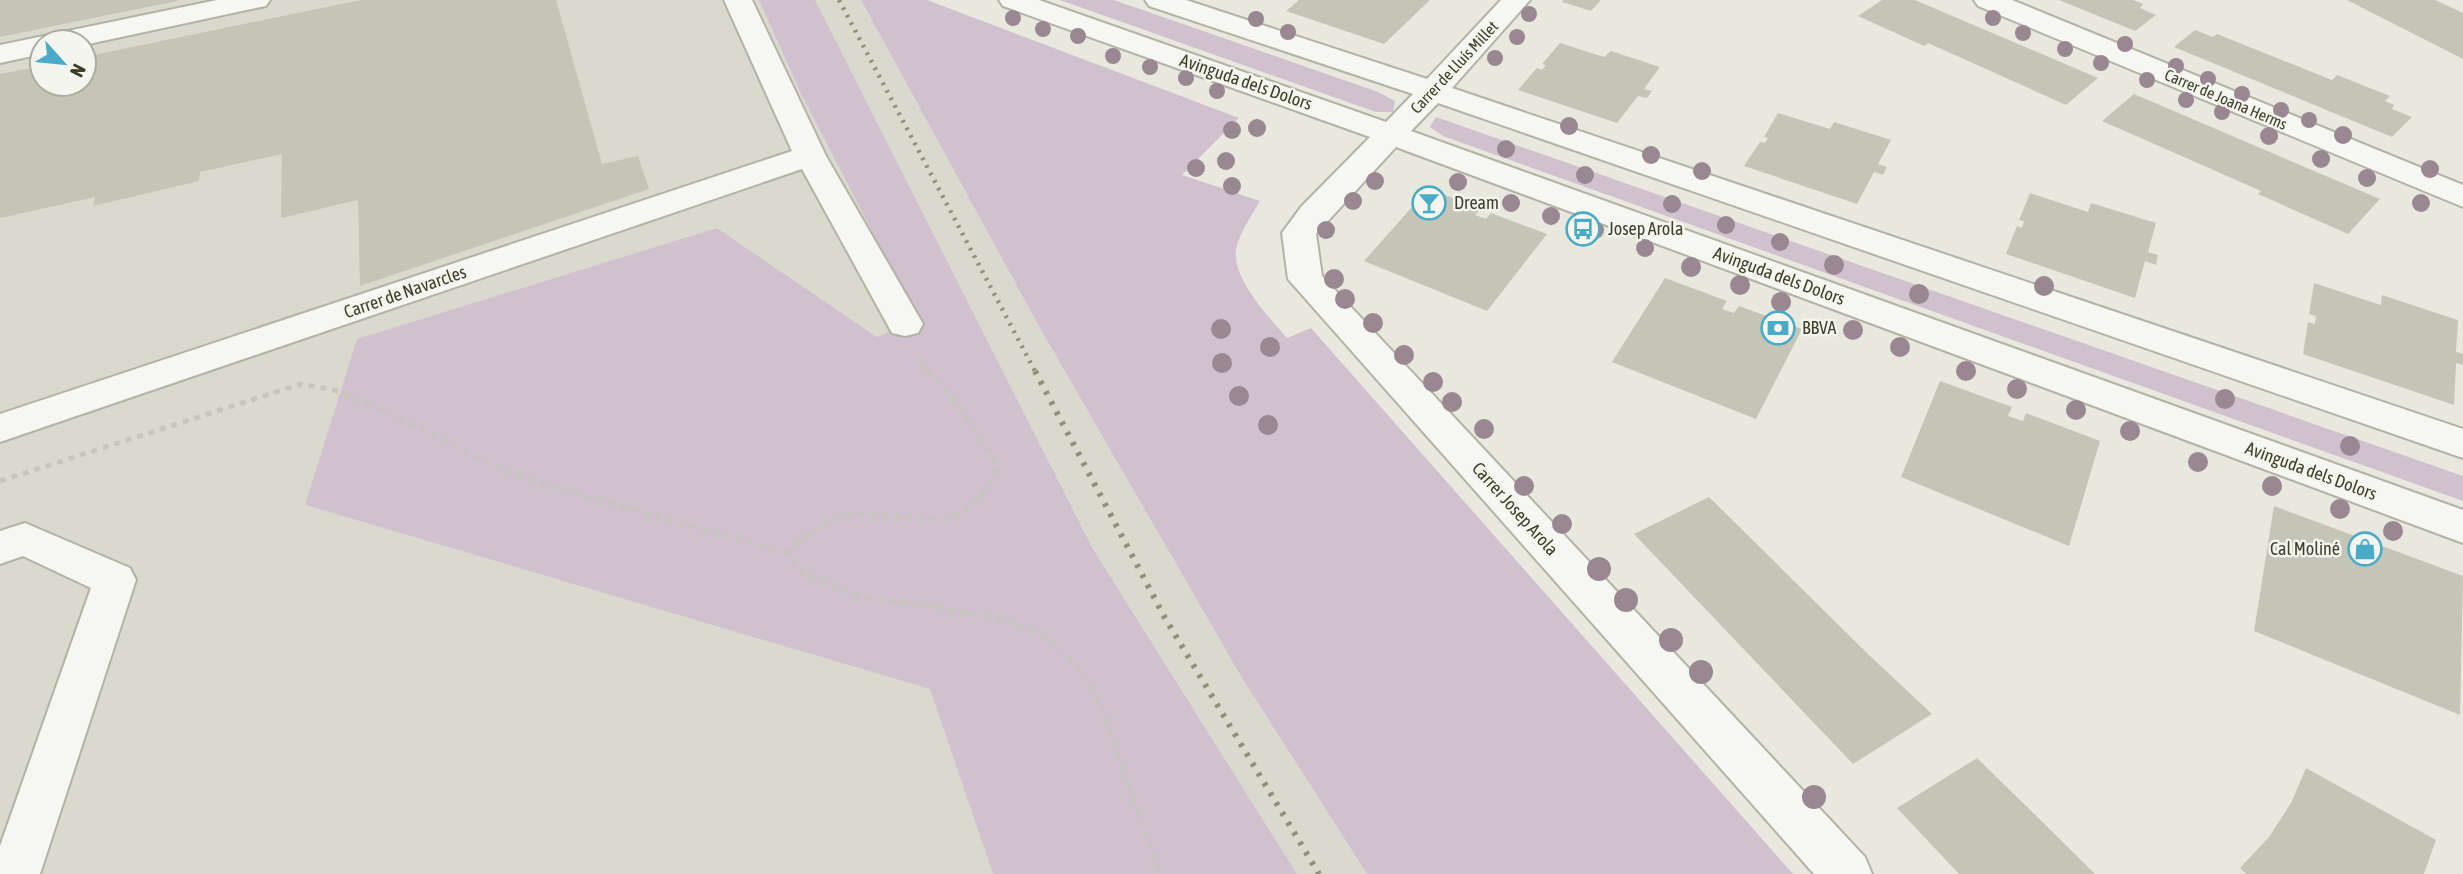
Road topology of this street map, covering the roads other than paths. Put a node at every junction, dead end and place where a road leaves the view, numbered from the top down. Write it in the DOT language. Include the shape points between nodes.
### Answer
graph roads {
  1 [pos="256,0"];
  2 [pos="738,0"];
  3 [pos="1013,0"];
  4 [pos="1159,0"];
  5 [pos="1516,0"];
  6 [pos="1988,0"];
  7 [pos="98,33"];
  8 [pos="28,48"];
  9 [pos="0,54"];
  10 [pos="1433,91"];
  11 [pos="1390,133"];
  12 [pos="810,156"];
  13 [pos="2463,197"];
  14 [pos="905,324"];
  15 [pos="0,428"];
  16 [pos="2463,444"];
  17 [pos="2463,527"];
  18 [pos="0,548"];
  19 [pos="15,874"];
  20 [pos="1847,874"];
  1 -- 7 [label="street"];
  2 -- 12 [label="street"];
  3 -- 11 [label="street, Avinguda dels Dolors"];
  4 -- 10 [label="street"];
  5 -- 10 [label="street, Carrer de Lluís Millet"];
  6 -- 13 [label="street, Carrer de Joana Herms"];
  8 -- 9 [label="street"];
  10 -- 11 [label="street, Carrer de Lluís Millet"];
  10 -- 16 [label="street"];
  11 -- 17 [label="street, Avinguda dels Dolors"];
  11 -- 20 [label="street, Carrer Josep Arola" via="1299,233 1305,279"];
  12 -- 14 [label="street"];
  12 -- 15 [label="street, Carrer de Navarcles"];
  18 -- 19 [label="street" via="25,539 116,580"];
}
